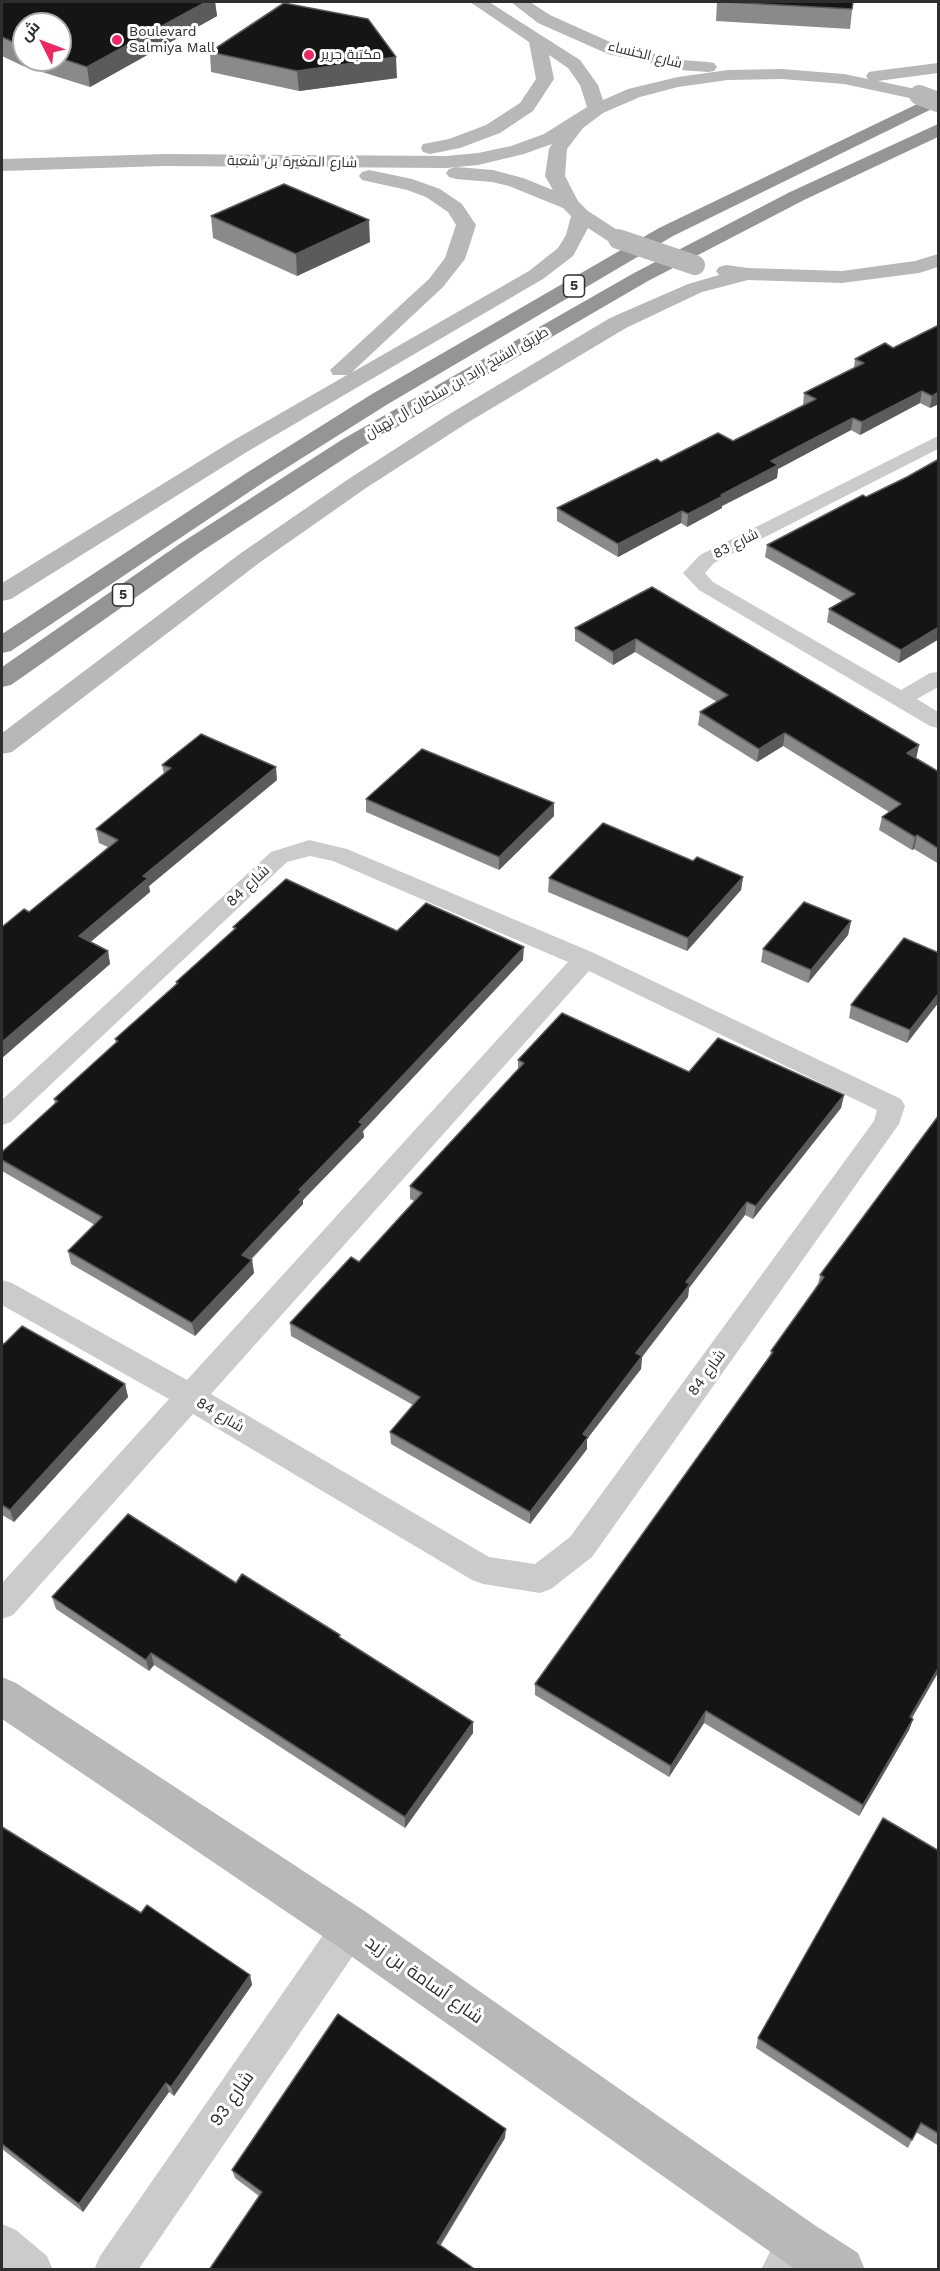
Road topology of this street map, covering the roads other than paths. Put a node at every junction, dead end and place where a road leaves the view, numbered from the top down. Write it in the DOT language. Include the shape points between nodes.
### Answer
graph roads {
  1 [pos="478,2"];
  2 [pos="519,2"];
  3 [pos="537,41"];
  4 [pos="939,68"];
  5 [pos="782,74"];
  6 [pos="844,79"];
  7 [pos="932,99"];
  8 [pos="597,109"];
  9 [pos="576,124"];
  10 [pos="939,130"];
  11 [pos="2,165"];
  12 [pos="334,168"];
  13 [pos="2,177"];
  14 [pos="576,209"];
  15 [pos="939,260"];
  16 [pos="748,274"];
  17 [pos="842,277"];
  18 [pos="939,282"];
  19 [pos="939,442"];
  20 [pos="242,445"];
  21 [pos="2,594"];
  22 [pos="2,645"];
  23 [pos="939,678"];
  24 [pos="2,679"];
  25 [pos="902,699"];
  26 [pos="939,722"];
  27 [pos="2,746"];
  28 [pos="585,959"];
  29 [pos="2,1115"];
  30 [pos="2,1291"];
  31 [pos="189,1396"];
  32 [pos="2,1605"];
  33 [pos="2,1696"];
  34 [pos="350,1928"];
  35 [pos="2,2244"];
  36 [pos="788,2255"];
  37 [pos="33,2270"];
  38 [pos="114,2270"];
  39 [pos="841,2270"];
  1 -- 3 [label="main road"];
  2 -- 5 [label="main road, شارع الخنساء" via="544,19 614,50 681,65"];
  3 -- 8 [label="main road" via="574,64 589,86"];
  3 -- 12 [label="main road" via="545,80 527,107 493,129 453,144"];
  4 -- 6 [label="main road"];
  5 -- 6 [label="main road"];
  5 -- 8 [label="main road" via="729,75 678,82 634,93"];
  6 -- 7 [label="main road"];
  7 -- 22 [label="highway, طريق الشيخ زايد بن سلطان آل نهيان / 5" via="666,232 380,399"];
  8 -- 9 [label="main road"];
  9 -- 12 [label="main road, شارع المغيرة بن شعبة" via="551,138 478,159"];
  9 -- 14 [label="main road" via="558,149 555,176"];
  10 -- 24 [label="highway, طريق الشيخ زايد بن سلطان آل نهيان / 5" via="797,196 641,276 351,444 190,548"];
  11 -- 12 [label="main road, شارع المغيرة بن شعبة" via="165,160"];
  12 -- 13 [label="main road, شارع المغيرة بن شعبة"];
  12 -- 14 [label="main road, شارع المغيرة بن شعبة" via="493,176 538,189"];
  12 -- 20 [label="main road" via="412,185 456,208 466,225 455,259 436,283 368,347"];
  14 -- 16 [label="main road, شارع المغيرة بن شعبة, bridge" via="618,238 666,257"];
  14 -- 20 [label="main road" via="576,235 567,252 536,275"];
  15 -- 17 [label="main road" via="919,267"];
  16 -- 17 [label="main road"];
  16 -- 27 [label="main road" via="695,288 618,323 459,418 250,558"];
  17 -- 18 [label="main road"];
  19 -- 25 [label="street, شارع 83" via="707,559 693,573 706,586"];
  20 -- 21 [label="main road"];
  23 -- 25 [label="street"];
  25 -- 26 [label="street, شارع 83"];
  28 -- 29 [label="street, شارع 84" via="339,854 309,848 279,857"];
  28 -- 31 [label="street, شارع 84"];
  28 -- 31 [label="street, شارع 84" via="892,1106 886,1124 581,1547 540,1579 483,1570"];
  30 -- 31 [label="street, شارع 84"];
  31 -- 32 [label="street, شارع 84"];
  33 -- 34 [label="main road, شارع أسامة بن زيد"];
  34 -- 36 [label="main road, شارع أسامة بن زيد"];
  34 -- 38 [label="street, شارع 93"];
  35 -- 37 [label="street"];
  36 -- 39 [label="main road, شارع أسامة بن زيد"];
}
